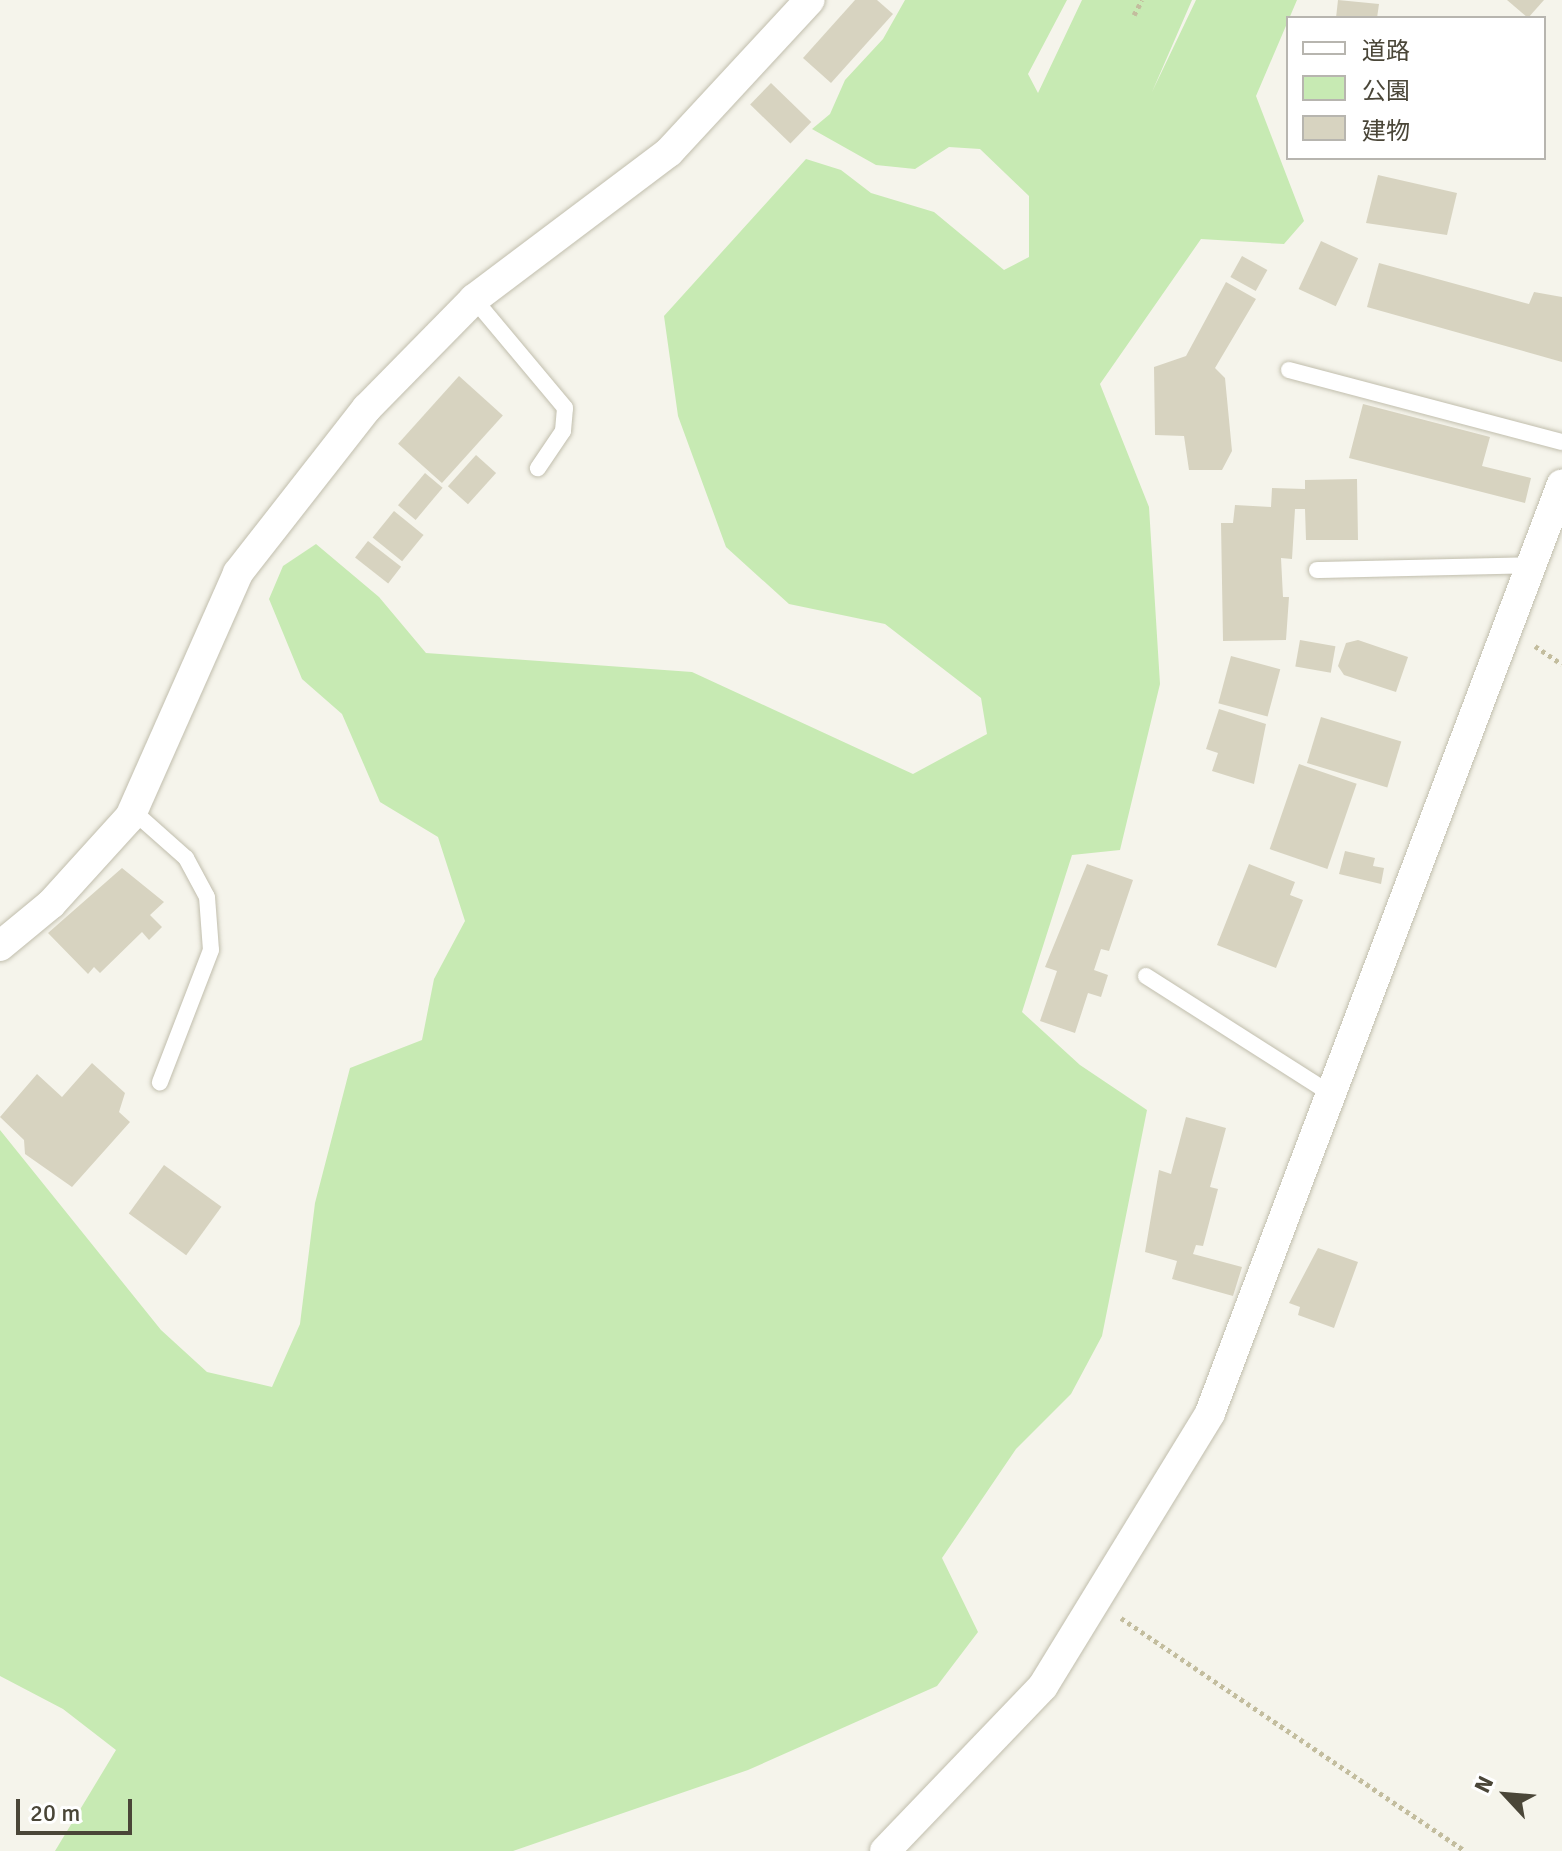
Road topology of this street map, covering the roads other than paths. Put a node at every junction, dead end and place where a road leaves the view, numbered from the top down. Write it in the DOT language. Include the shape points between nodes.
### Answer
graph roads {
  1 [pos="810,0"];
  2 [pos="474,299"];
  3 [pos="1289,370"];
  4 [pos="1562,442"];
  5 [pos="538,468"];
  6 [pos="1562,484"];
  7 [pos="1533,565"];
  8 [pos="1317,570"];
  9 [pos="133,811"];
  10 [pos="0,946"];
  11 [pos="1146,976"];
  12 [pos="160,1082"];
  13 [pos="1330,1093"];
  14 [pos="885,1851"];
  1 -- 2 [label="street" via="669,152"];
  2 -- 5 [label="lane" via="565,408 563,431"];
  2 -- 9 [label="street" via="367,408 238,573"];
  3 -- 4 [label="lane"];
  6 -- 7 [label="street"];
  7 -- 8 [label="lane"];
  7 -- 13 [label="street"];
  9 -- 10 [label="street" via="86,869"];
  9 -- 12 [label="lane" via="186,858 207,897 211,950"];
  11 -- 13 [label="lane"];
  13 -- 14 [label="street" via="1210,1413 1043,1686 1000,1738"];
}
